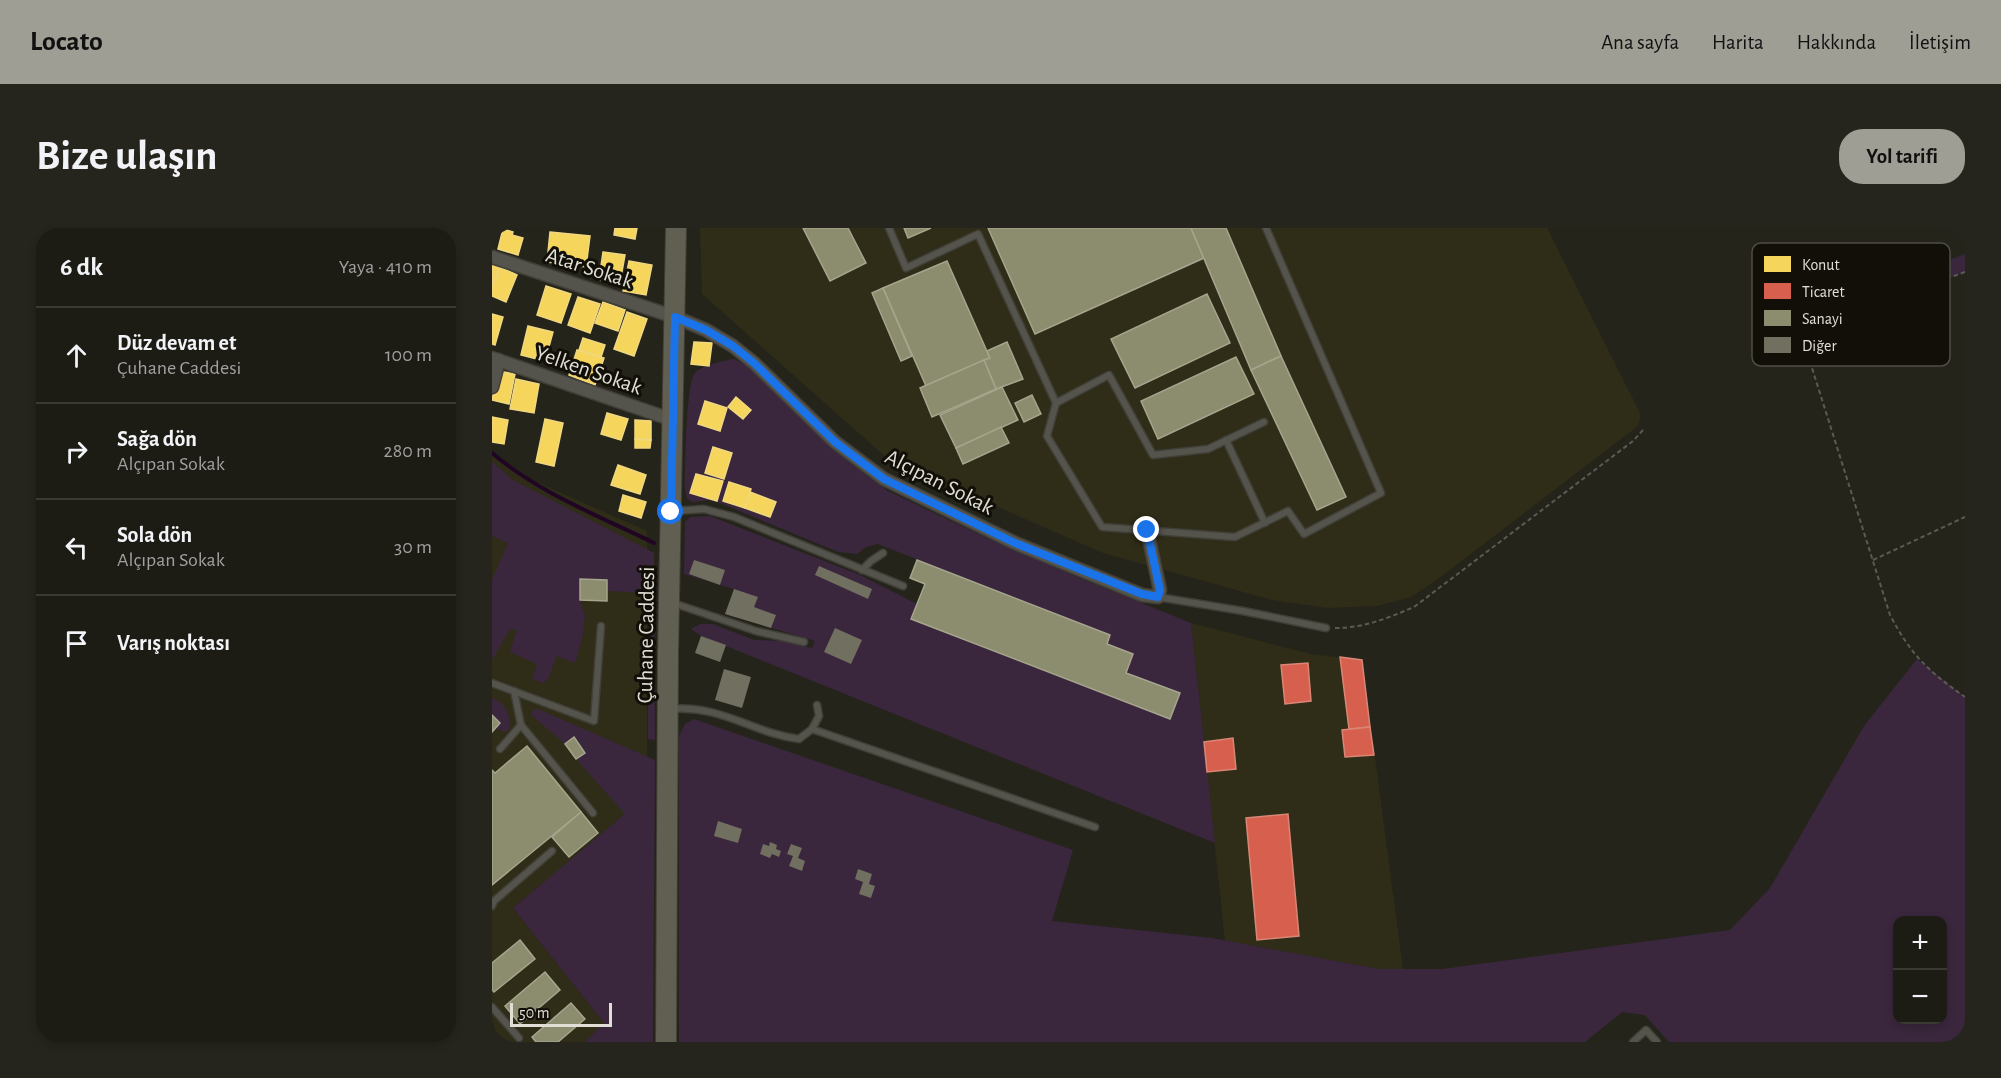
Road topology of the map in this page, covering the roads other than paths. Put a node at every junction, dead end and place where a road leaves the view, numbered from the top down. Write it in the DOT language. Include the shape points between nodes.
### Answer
graph roads {
  1 [pos="676,228"];
  2 [pos="889,228"];
  3 [pos="1266,228"];
  4 [pos="492,256"];
  5 [pos="675,317"];
  6 [pos="496,359"];
  7 [pos="492,387"];
  8 [pos="1056,403"];
  9 [pos="673,420"];
  10 [pos="1264,422"];
  11 [pos="1226,440"];
  12 [pos="671,512"];
  13 [pos="1265,522"];
  14 [pos="1147,530"];
  15 [pos="883,553"];
  16 [pos="862,570"];
  17 [pos="903,586"];
  18 [pos="1158,597"];
  19 [pos="669,602"];
  20 [pos="601,626"];
  21 [pos="1326,628"];
  22 [pos="804,642"];
  23 [pos="492,683"];
  24 [pos="514,691"];
  25 [pos="817,705"];
  26 [pos="668,710"];
  27 [pos="521,725"];
  28 [pos="812,729"];
  29 [pos="500,749"];
  30 [pos="593,813"];
  31 [pos="1095,826"];
  32 [pos="552,851"];
  33 [pos="492,906"];
  34 [pos="492,1007"];
  35 [pos="519,1038"];
  36 [pos="666,1042"];
  37 [pos="1633,1042"];
  38 [pos="1657,1042"];
  1 -- 5 [label="main road, Çuhane Caddesi"];
  2 -- 8 [label="lane" via="906,268 978,234"];
  3 -- 13 [label="lane" via="1381,494 1304,534 1288,511"];
  4 -- 5 [label="street, Atar Sokak"];
  5 -- 9 [label="main road, Çuhane Caddesi"];
  5 -- 18 [label="street, Alçıpan Sokak" via="733,346 835,442 884,479 1035,552"];
  6 -- 7 [label="street"];
  6 -- 9 [label="street, Yelken Sokak"];
  8 -- 11 [label="lane" via="1109,375 1153,455 1208,448"];
  8 -- 14 [label="lane" via="1047,436 1102,527"];
  9 -- 12 [label="main road, Çuhane Caddesi"];
  10 -- 11 [label="lane"];
  11 -- 13 [label="lane"];
  12 -- 16 [label="lane" via="716,511"];
  12 -- 19 [label="main road, Çuhane Caddesi"];
  13 -- 14 [label="lane" via="1235,537"];
  14 -- 18 [label="street" via="1160,590"];
  15 -- 16 [label="lane"];
  16 -- 17 [label="lane"];
  18 -- 21 [label="lane"];
  19 -- 22 [label="lane" via="756,631"];
  19 -- 26 [label="main road, Çuhane Caddesi"];
  20 -- 24 [label="lane" via="594,721"];
  23 -- 24 [label="lane"];
  24 -- 27 [label="lane"];
  25 -- 28 [label="lane" via="819,716"];
  26 -- 28 [label="lane" via="712,711 799,739"];
  26 -- 36 [label="main road, Çuhane Caddesi"];
  27 -- 29 [label="lane"];
  27 -- 30 [label="lane"];
  28 -- 31 [label="lane"];
  32 -- 33 [label="lane"];
  34 -- 35 [label="lane"];
  37 -- 38 [label="lane" via="1646,1030"];
}
